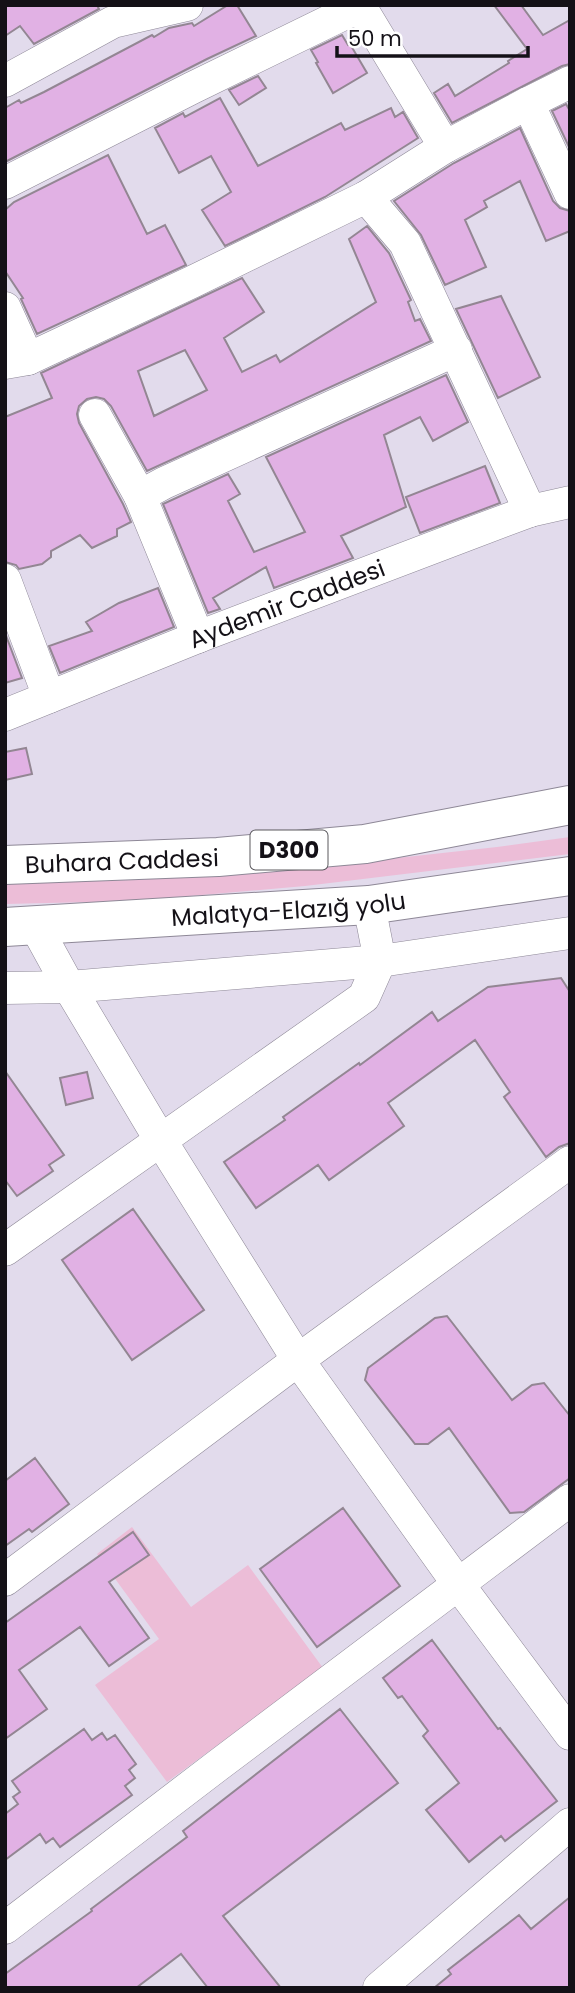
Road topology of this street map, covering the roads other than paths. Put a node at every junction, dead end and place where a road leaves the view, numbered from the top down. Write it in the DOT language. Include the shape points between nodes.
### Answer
graph roads {
  1 [pos="187,5"];
  2 [pos="361,6"];
  3 [pos="106,14"];
  4 [pos="318,15"];
  5 [pos="5,81"];
  6 [pos="570,82"];
  7 [pos="528,103"];
  8 [pos="445,148"];
  9 [pos="5,183"];
  10 [pos="570,193"];
  11 [pos="366,197"];
  12 [pos="5,307"];
  13 [pos="456,350"];
  14 [pos="17,361"];
  15 [pos="95,415"];
  16 [pos="140,496"];
  17 [pos="570,502"];
  18 [pos="530,511"];
  19 [pos="5,580"];
  20 [pos="198,637"];
  21 [pos="49,697"];
  22 [pos="5,715"];
  23 [pos="570,805"];
  24 [pos="5,865"];
  25 [pos="570,876"];
  26 [pos="369,905"];
  27 [pos="20,926"];
  28 [pos="570,933"];
  29 [pos="380,961"];
  30 [pos="69,986"];
  31 [pos="5,988"];
  32 [pos="161,1141"];
  33 [pos="570,1162"];
  34 [pos="5,1250"];
  35 [pos="298,1360"];
  36 [pos="570,1500"];
  37 [pos="5,1580"];
  38 [pos="458,1584"];
  39 [pos="570,1734"];
  40 [pos="570,1824"];
  41 [pos="5,1928"];
  42 [pos="379,1988"];
  1 -- 3 [label="street"];
  2 -- 4 [label="street"];
  2 -- 8 [label="street"];
  3 -- 5 [label="street"];
  4 -- 9 [label="street" via="192,88"];
  6 -- 7 [label="street"];
  7 -- 8 [label="street"];
  7 -- 10 [label="street"];
  8 -- 11 [label="street"];
  11 -- 13 [label="street" via="405,243"];
  11 -- 14 [label="street"];
  12 -- 14 [label="street"];
  13 -- 16 [label="street"];
  13 -- 18 [label="street"];
  15 -- 16 [label="street"];
  16 -- 20 [label="street"];
  17 -- 18 [label="street, Aydemir Caddesi"];
  18 -- 20 [label="street, Aydemir Caddesi"];
  19 -- 21 [label="street"];
  20 -- 21 [label="street, Aydemir Caddesi"];
  21 -- 22 [label="street, Aydemir Caddesi"];
  23 -- 24 [label="highway, Buhara Caddesi / D300" via="366,844 218,857"];
  25 -- 26 [label="highway, Malatya-Elazığ yolu"];
  26 -- 27 [label="highway, Malatya-Elazığ yolu"];
  26 -- 29 [label="street"];
  27 -- 30 [label="street"];
  28 -- 29 [label="street"];
  29 -- 30 [label="street"];
  29 -- 32 [label="street" via="364,997"];
  30 -- 31 [label="street"];
  30 -- 32 [label="street"];
  32 -- 34 [label="street"];
  32 -- 35 [label="street"];
  33 -- 35 [label="street"];
  35 -- 37 [label="street"];
  35 -- 38 [label="street"];
  36 -- 38 [label="street"];
  38 -- 39 [label="street"];
  38 -- 41 [label="street"];
  40 -- 42 [label="street"];
}
